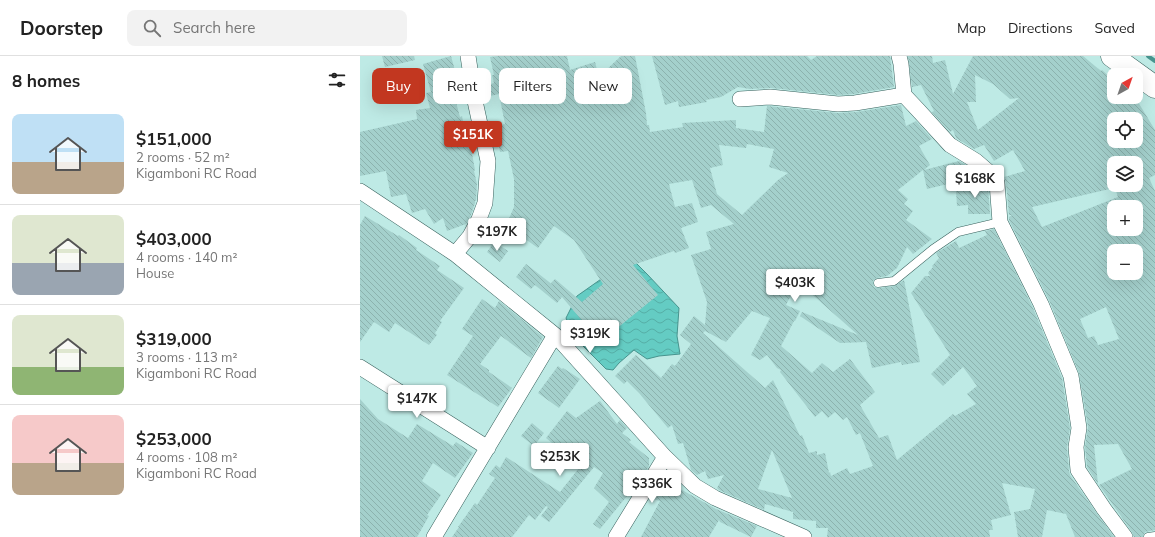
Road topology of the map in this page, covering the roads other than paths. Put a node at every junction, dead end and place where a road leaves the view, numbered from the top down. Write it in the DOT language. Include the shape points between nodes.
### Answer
graph roads {
  1 [pos="468,56"];
  2 [pos="899,56"];
  3 [pos="1112,56"];
  4 [pos="1155,87"];
  5 [pos="904,95"];
  6 [pos="740,99"];
  7 [pos="360,191"];
  8 [pos="1000,222"];
  9 [pos="455,254"];
  10 [pos="878,283"];
  11 [pos="555,335"];
  12 [pos="360,367"];
  13 [pos="488,448"];
  14 [pos="665,457"];
  15 [pos="1155,536"];
  16 [pos="434,537"];
  17 [pos="616,537"];
  18 [pos="804,537"];
  19 [pos="1125,537"];
  20 [pos="1148,537"];
  1 -- 9 [label="street" via="488,161 486,196 470,236"];
  2 -- 5 [label="street"];
  3 -- 4 [label="main road"];
  5 -- 6 [label="street" via="838,104 770,97"];
  5 -- 8 [label="street" via="950,145 991,174 997,183"];
  7 -- 9 [label="street"];
  8 -- 10 [label="lane" via="958,232 894,281"];
  8 -- 19 [label="street" via="1041,304 1071,376 1079,428 1076,447 1078,470"];
  9 -- 11 [label="street"];
  11 -- 13 [label="street"];
  11 -- 14 [label="street"];
  12 -- 13 [label="street"];
  13 -- 16 [label="street"];
  14 -- 17 [label="street"];
  14 -- 18 [label="street" via="695,486 715,498"];
  15 -- 20 [label="lane"];
}
